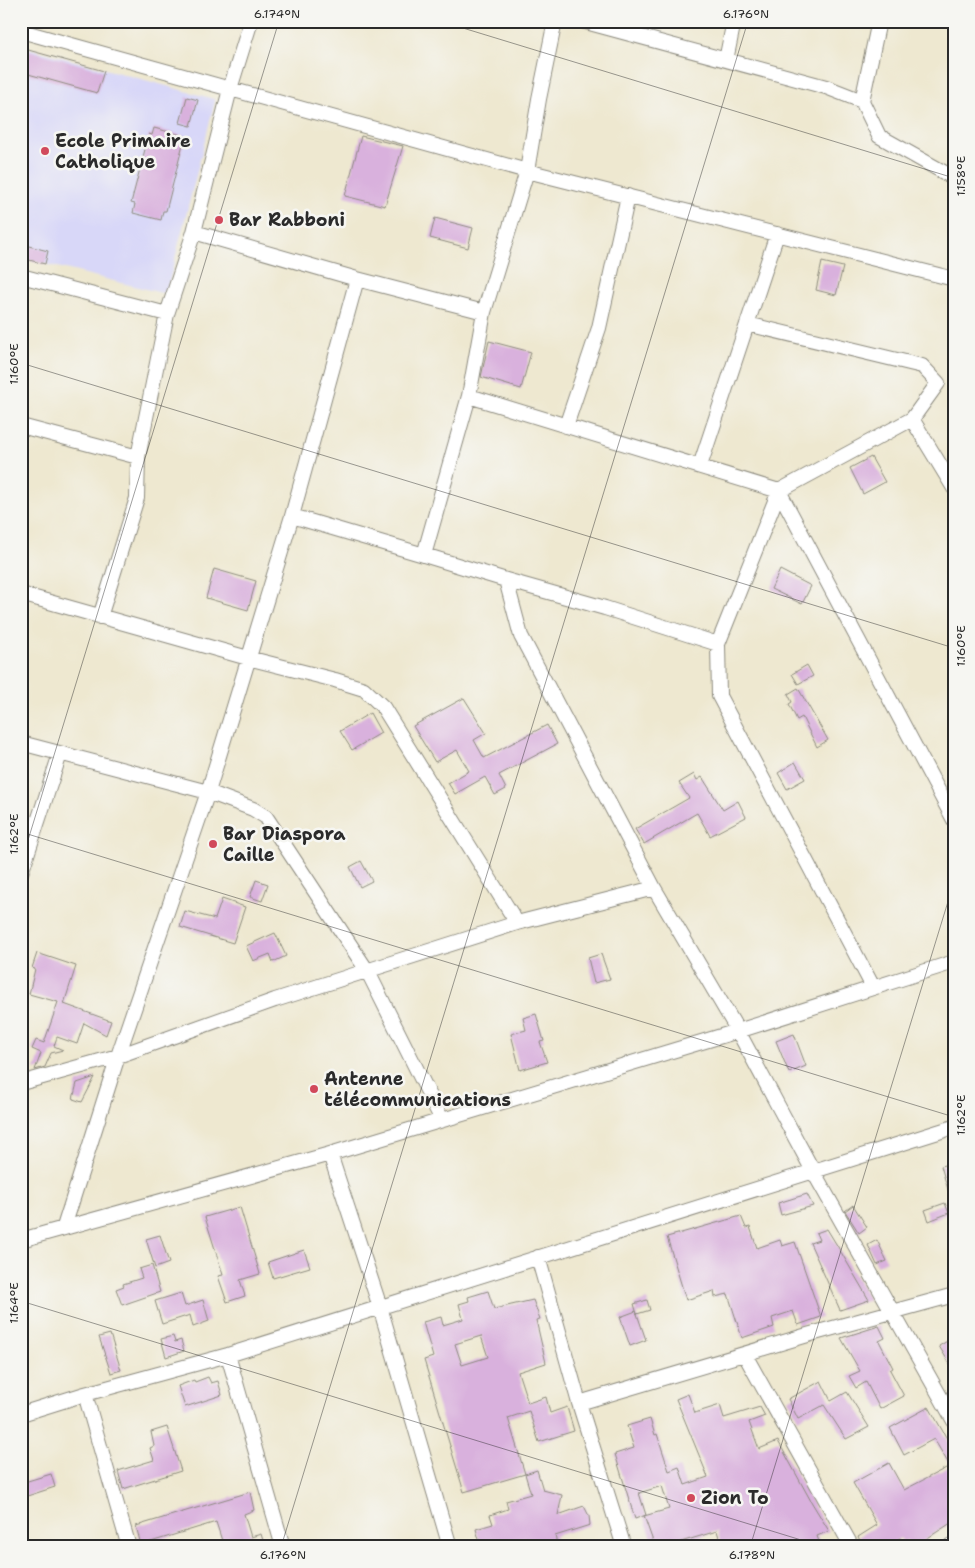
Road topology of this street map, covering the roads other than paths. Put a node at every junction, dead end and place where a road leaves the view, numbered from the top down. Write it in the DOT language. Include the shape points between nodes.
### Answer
graph roads {
  1 [pos="251,21"];
  2 [pos="555,21"];
  3 [pos="582,21"];
  4 [pos="734,21"];
  5 [pos="879,21"];
  6 [pos="21,32"];
  7 [pos="726,60"];
  8 [pos="230,89"];
  9 [pos="862,101"];
  10 [pos="527,171"];
  11 [pos="954,177"];
  12 [pos="628,196"];
  13 [pos="194,232"];
  14 [pos="777,234"];
  15 [pos="21,276"];
  16 [pos="357,279"];
  17 [pos="954,279"];
  18 [pos="484,312"];
  19 [pos="167,314"];
  20 [pos="747,324"];
  21 [pos="469,396"];
  22 [pos="912,419"];
  23 [pos="21,426"];
  24 [pos="566,426"];
  25 [pos="138,457"];
  26 [pos="700,466"];
  27 [pos="954,488"];
  28 [pos="778,491"];
  29 [pos="292,516"];
  30 [pos="424,555"];
  31 [pos="506,580"];
  32 [pos="21,594"];
  33 [pos="100,617"];
  34 [pos="718,644"];
  35 [pos="248,658"];
  36 [pos="21,744"];
  37 [pos="60,754"];
  38 [pos="208,792"];
  39 [pos="954,820"];
  40 [pos="21,873"];
  41 [pos="654,888"];
  42 [pos="517,923"];
  43 [pos="954,962"];
  44 [pos="368,972"];
  45 [pos="873,987"];
  46 [pos="738,1031"];
  47 [pos="118,1056"];
  48 [pos="21,1083"];
  49 [pos="442,1120"];
  50 [pos="954,1127"];
  51 [pos="330,1154"];
  52 [pos="813,1171"];
  53 [pos="64,1227"];
  54 [pos="21,1240"];
  55 [pos="538,1257"];
  56 [pos="954,1295"];
  57 [pos="380,1307"];
  58 [pos="891,1312"];
  59 [pos="228,1355"];
  60 [pos="744,1355"];
  61 [pos="85,1394"];
  62 [pos="579,1403"];
  63 [pos="21,1414"];
  64 [pos="954,1421"];
  65 [pos="954,1544"];
  66 [pos="129,1547"];
  67 [pos="283,1547"];
  68 [pos="450,1547"];
  69 [pos="624,1547"];
  70 [pos="852,1547"];
  71 [pos="949,1547"];
  1 -- 8 [label="street"];
  2 -- 10 [label="street"];
  3 -- 7 [label="street"];
  4 -- 7 [label="street"];
  5 -- 9 [label="street"];
  6 -- 8 [label="street"];
  7 -- 9 [label="street" via="826,87"];
  8 -- 10 [label="street"];
  8 -- 13 [label="street"];
  9 -- 11 [label="street" via="879,136"];
  10 -- 12 [label="street"];
  10 -- 18 [label="street"];
  12 -- 14 [label="street"];
  12 -- 24 [label="street" via="599,328"];
  13 -- 16 [label="street"];
  13 -- 19 [label="street"];
  14 -- 17 [label="street"];
  14 -- 20 [label="street"];
  15 -- 19 [label="street"];
  16 -- 18 [label="street"];
  16 -- 29 [label="street"];
  18 -- 21 [label="street"];
  19 -- 25 [label="street"];
  20 -- 22 [label="street" via="922,366 938,383"];
  20 -- 26 [label="street"];
  21 -- 24 [label="street"];
  21 -- 30 [label="street"];
  22 -- 27 [label="street"];
  22 -- 28 [label="street"];
  23 -- 25 [label="street"];
  24 -- 26 [label="street"];
  25 -- 33 [label="street" via="136,498"];
  26 -- 28 [label="street"];
  28 -- 34 [label="street"];
  28 -- 39 [label="street"];
  29 -- 30 [label="street"];
  29 -- 35 [label="street"];
  30 -- 31 [label="street"];
  31 -- 34 [label="street"];
  31 -- 41 [label="street" via="521,636"];
  32 -- 33 [label="street"];
  33 -- 35 [label="street"];
  34 -- 45 [label="street" via="719,696"];
  35 -- 38 [label="street"];
  35 -- 42 [label="street" via="364,689 383,707"];
  36 -- 37 [label="street"];
  37 -- 38 [label="street"];
  37 -- 40 [label="street"];
  38 -- 44 [label="street" via="253,808 266,818"];
  38 -- 47 [label="street"];
  41 -- 42 [label="street"];
  41 -- 46 [label="street"];
  42 -- 44 [label="street"];
  43 -- 45 [label="street"];
  44 -- 47 [label="street" via="275,1000"];
  44 -- 49 [label="street"];
  45 -- 46 [label="street"];
  46 -- 49 [label="street"];
  46 -- 52 [label="street"];
  47 -- 48 [label="street"];
  47 -- 53 [label="street"];
  49 -- 51 [label="street"];
  50 -- 52 [label="street"];
  51 -- 53 [label="street"];
  51 -- 57 [label="street"];
  52 -- 55 [label="street"];
  52 -- 58 [label="street"];
  53 -- 54 [label="street"];
  55 -- 57 [label="street"];
  55 -- 62 [label="street"];
  56 -- 58 [label="street"];
  57 -- 59 [label="street"];
  57 -- 68 [label="street"];
  58 -- 60 [label="street"];
  58 -- 64 [label="street"];
  59 -- 61 [label="street"];
  59 -- 67 [label="street"];
  60 -- 62 [label="street"];
  60 -- 70 [label="street"];
  61 -- 63 [label="street"];
  61 -- 66 [label="street"];
  62 -- 69 [label="street"];
  65 -- 71 [label="street"];
}
